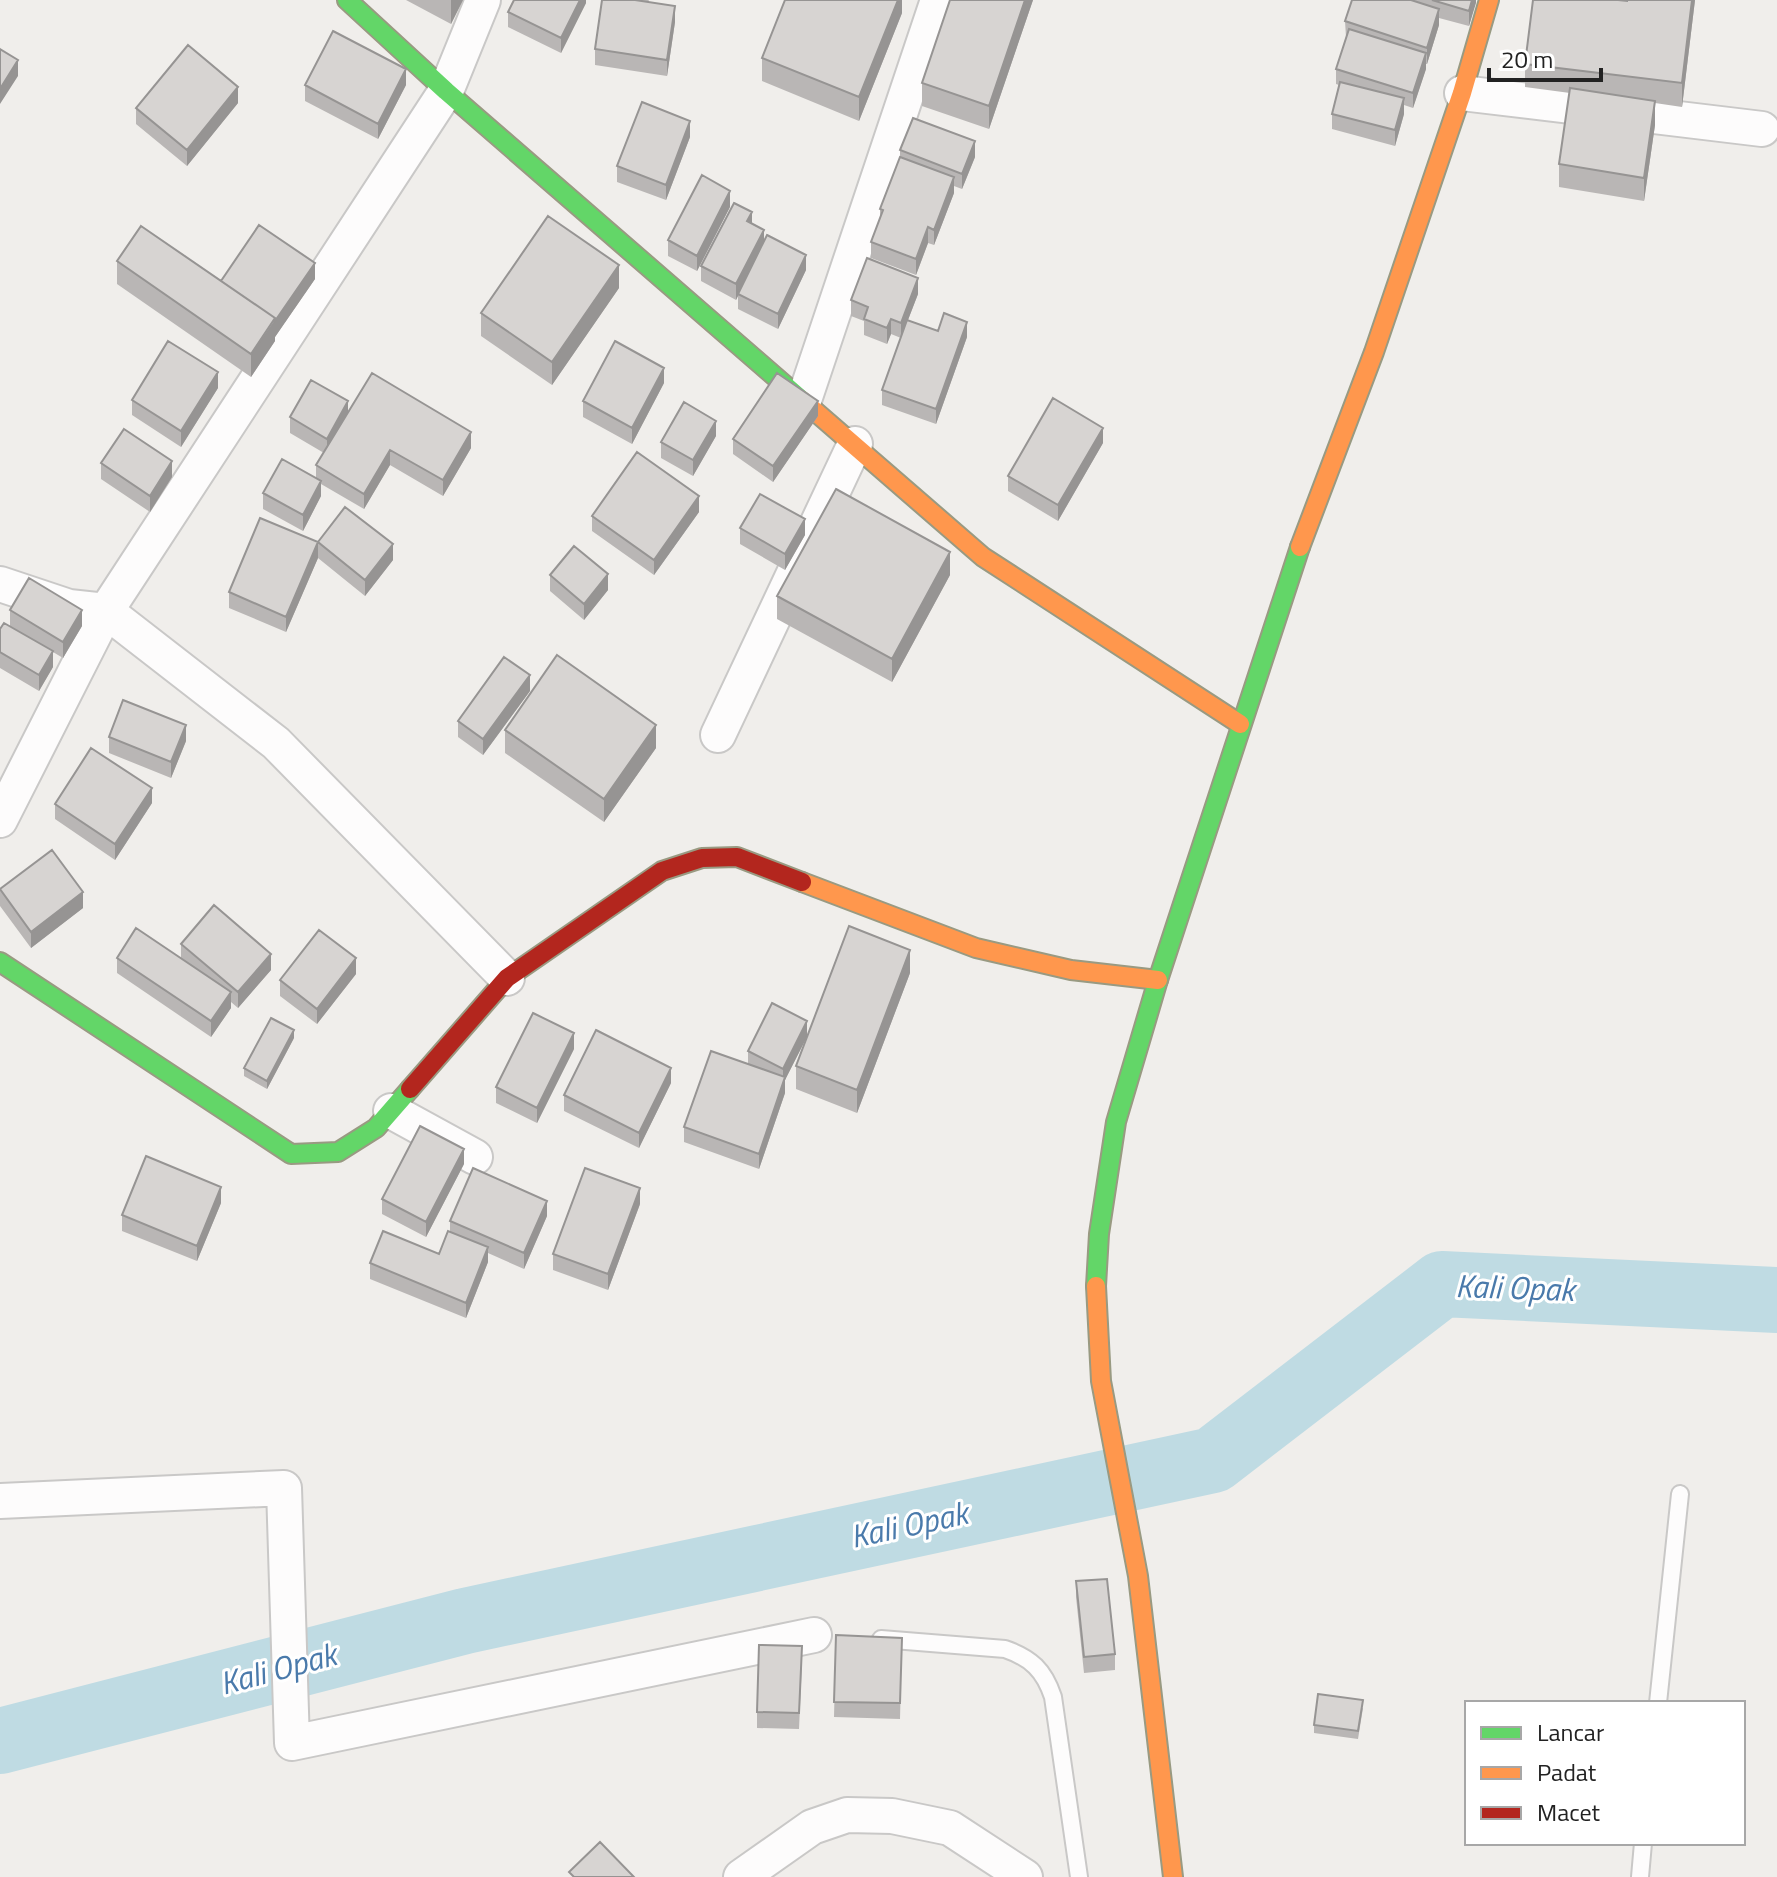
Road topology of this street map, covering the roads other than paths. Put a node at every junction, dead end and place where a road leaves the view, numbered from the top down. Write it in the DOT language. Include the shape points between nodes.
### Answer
graph roads {
  1 [pos="347,0"];
  2 [pos="483,0"];
  3 [pos="938,0"];
  4 [pos="1489,0"];
  5 [pos="446,91"];
  6 [pos="1462,93"];
  7 [pos="1762,129"];
  8 [pos="804,400"];
  9 [pos="855,444"];
  10 [pos="0,584"];
  11 [pos="106,611"];
  12 [pos="1240,724"];
  13 [pos="718,735"];
  14 [pos="0,820"];
  15 [pos="0,962"];
  16 [pos="507,978"];
  17 [pos="1158,980"];
  18 [pos="391,1111"];
  19 [pos="475,1157"];
  20 [pos="1680,1494"];
  21 [pos="0,1501"];
  22 [pos="822,1635"];
  23 [pos="862,1638"];
  24 [pos="1658,1701"];
  25 [pos="1643,1845"];
  26 [pos="741,1877"];
  27 [pos="1025,1877"];
  28 [pos="1079,1877"];
  29 [pos="1173,1877"];
  30 [pos="1640,1877"];
  1 -- 5 [label="street"];
  2 -- 5 [label="street"];
  3 -- 8 [label="street"];
  4 -- 6 [label="street"];
  5 -- 8 [label="street"];
  5 -- 11 [label="street"];
  6 -- 7 [label="street"];
  6 -- 12 [label="street"];
  8 -- 9 [label="street"];
  9 -- 12 [label="street" via="983,557"];
  9 -- 13 [label="street"];
  10 -- 11 [label="street" via="69,607"];
  11 -- 14 [label="street"];
  11 -- 16 [label="street" via="276,743"];
  12 -- 17 [label="street"];
  15 -- 18 [label="street" via="291,1154 338,1152 376,1128"];
  16 -- 17 [label="street" via="662,871 702,858 737,857 976,948 1071,970"];
  16 -- 18 [label="street"];
  17 -- 29 [label="street" via="1116,1122 1099,1234 1095,1304 1101,1381 1138,1576"];
  18 -- 19 [label="street"];
  20 -- 24 [label="lane"];
  21 -- 22 [label="street" via="284,1488 292,1743"];
  23 -- 28 [label="lane" via="1005,1649 1037,1666 1053,1697"];
  25 -- 30 [label="lane"];
  26 -- 27 [label="street" via="812,1827 847,1815 892,1816 950,1828"];
}
